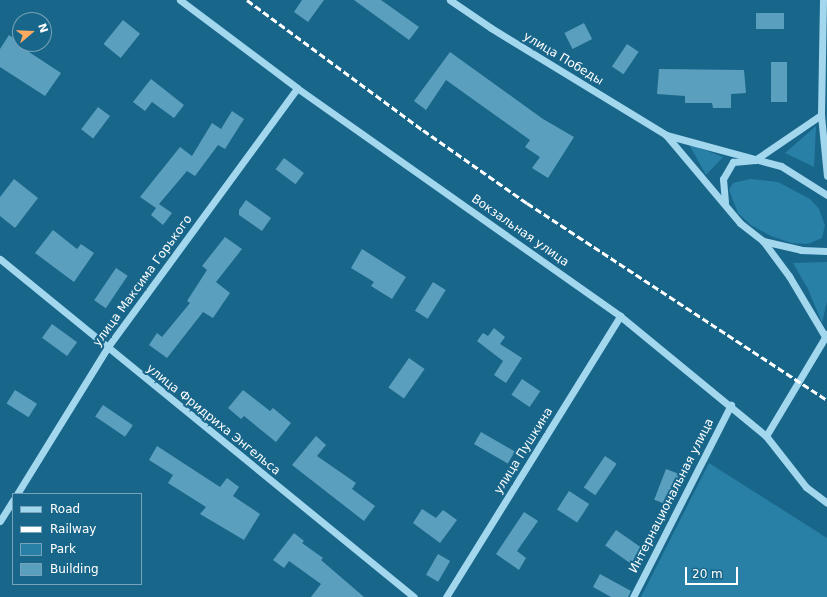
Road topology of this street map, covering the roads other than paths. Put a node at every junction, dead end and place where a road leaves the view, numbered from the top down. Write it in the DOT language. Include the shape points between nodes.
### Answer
graph roads {
  1 [pos="180,0"];
  2 [pos="450,0"];
  3 [pos="822,0"];
  4 [pos="297,88"];
  5 [pos="824,115"];
  6 [pos="666,135"];
  7 [pos="755,160"];
  8 [pos="827,176"];
  9 [pos="827,195"];
  10 [pos="725,202"];
  11 [pos="763,241"];
  12 [pos="827,251"];
  13 [pos="0,259"];
  14 [pos="620,316"];
  15 [pos="827,334"];
  16 [pos="107,348"];
  17 [pos="731,404"];
  18 [pos="766,436"];
  19 [pos="18,493"];
  20 [pos="12,502"];
  21 [pos="827,503"];
  22 [pos="0,521"];
  23 [pos="414,597"];
  24 [pos="446,597"];
  25 [pos="633,597"];
  1 -- 4 [label="street, Вокзальная улица"];
  2 -- 6 [label="street, улица Победы" via="490,28"];
  3 -- 5 [label="street"];
  4 -- 14 [label="street, Вокзальная улица"];
  4 -- 16 [label="street, улица Максима Горького"];
  5 -- 7 [label="street"];
  5 -- 8 [label="street"];
  6 -- 7 [label="street, улица Победы"];
  6 -- 10 [label="street, улица Победы"];
  7 -- 9 [label="street, улица Победы" via="781,166"];
  7 -- 10 [label="street" via="733,162 723,179"];
  10 -- 11 [label="street, улица Победы" via="740,223"];
  11 -- 12 [label="street, улица Победы" via="802,250"];
  11 -- 15 [label="street"];
  13 -- 16 [label="street, улица Фридриха Энгельса"];
  14 -- 17 [label="street, Вокзальная улица"];
  14 -- 24 [label="street, улица Пушкина"];
  15 -- 18 [label="street"];
  16 -- 19 [label="street, улица Максима Горького"];
  16 -- 23 [label="street, улица Фридриха Энгельса"];
  17 -- 18 [label="street, Вокзальная улица"];
  17 -- 25 [label="street, Интернациональная улица"];
  18 -- 21 [label="street, Вокзальная улица" via="806,487"];
  20 -- 22 [label="street"];
}
